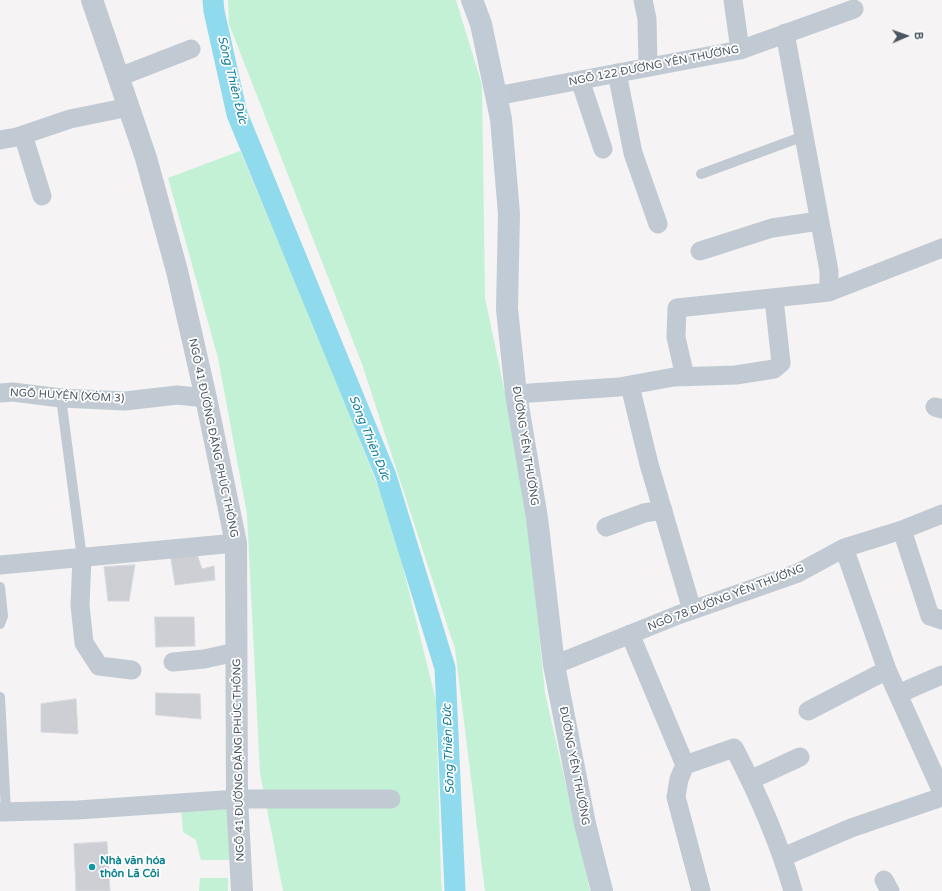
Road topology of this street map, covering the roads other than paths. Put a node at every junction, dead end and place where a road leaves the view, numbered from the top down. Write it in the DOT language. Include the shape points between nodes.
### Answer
graph roads {
  1 [pos="92,0"];
  2 [pos="472,0"];
  3 [pos="643,0"];
  4 [pos="733,0"];
  5 [pos="847,5"];
  6 [pos="785,33"];
  7 [pos="191,49"];
  8 [pos="740,50"];
  9 [pos="648,67"];
  10 [pos="618,73"];
  11 [pos="119,77"];
  12 [pos="580,80"];
  13 [pos="496,96"];
  14 [pos="128,107"];
  15 [pos="23,135"];
  16 [pos="804,136"];
  17 [pos="0,140"];
  18 [pos="603,149"];
  19 [pos="701,174"];
  20 [pos="42,196"];
  21 [pos="819,221"];
  22 [pos="658,224"];
  23 [pos="942,248"];
  24 [pos="700,251"];
  25 [pos="828,292"];
  26 [pos="774,299"];
  27 [pos="685,377"];
  28 [pos="630,386"];
  29 [pos="0,393"];
  30 [pos="516,394"];
  31 [pos="61,398"];
  32 [pos="206,398"];
  33 [pos="663,510"];
  34 [pos="942,514"];
  35 [pos="606,527"];
  36 [pos="902,530"];
  37 [pos="236,543"];
  38 [pos="844,548"];
  39 [pos="82,558"];
  40 [pos="0,565"];
  41 [pos="0,587"];
  42 [pos="692,610"];
  43 [pos="942,620"];
  44 [pos="0,624"];
  45 [pos="630,634"];
  46 [pos="236,652"];
  47 [pos="173,662"];
  48 [pos="554,665"];
  49 [pos="132,670"];
  50 [pos="887,670"];
  51 [pos="942,675"];
  52 [pos="898,694"];
  53 [pos="0,697"];
  54 [pos="808,711"];
  55 [pos="800,757"];
  56 [pos="685,765"];
  57 [pos="750,780"];
  58 [pos="942,792"];
  59 [pos="942,797"];
  60 [pos="237,799"];
  61 [pos="391,799"];
  62 [pos="3,812"];
  63 [pos="783,857"];
  64 [pos="242,891"];
  65 [pos="602,891"];
  66 [pos="701,891"];
  67 [pos="793,891"];
  1 -- 11 [label="street, NGÕ 41 ĐƯỜNG ĐẶNG PHÚC THÔNG"];
  2 -- 13 [label="main road, ĐƯỜNG YÊN THƯỜNG" via="481,24"];
  3 -- 9 [label="street" via="647,19"];
  4 -- 8 [label="street"];
  5 -- 6 [label="street, NGÕ 122 ĐƯỜNG YÊN THƯỜNG"];
  6 -- 8 [label="street, NGÕ 122 ĐƯỜNG YÊN THƯỜNG"];
  6 -- 16 [label="street"];
  7 -- 11 [label="street"];
  8 -- 9 [label="street, NGÕ 122 ĐƯỜNG YÊN THƯỜNG"];
  9 -- 10 [label="street, NGÕ 122 ĐƯỜNG YÊN THƯỜNG"];
  10 -- 12 [label="street, NGÕ 122 ĐƯỜNG YÊN THƯỜNG"];
  10 -- 22 [label="street" via="632,153"];
  11 -- 14 [label="street, NGÕ 41 ĐƯỜNG ĐẶNG PHÚC THÔNG"];
  12 -- 13 [label="street, NGÕ 122 ĐƯỜNG YÊN THƯỜNG"];
  12 -- 18 [label="street"];
  13 -- 30 [label="main road, ĐƯỜNG YÊN THƯỜNG" via="501,119 509,214 507,309"];
  14 -- 15 [label="street" via="70,119"];
  14 -- 32 [label="street, NGÕ 41 ĐƯỜNG ĐẶNG PHÚC THÔNG" via="146,158 175,263"];
  15 -- 17 [label="street"];
  15 -- 20 [label="street"];
  16 -- 19 [label="lane"];
  16 -- 21 [label="street"];
  21 -- 24 [label="street" via="772,228"];
  21 -- 25 [label="street" via="830,271"];
  23 -- 25 [label="street"];
  25 -- 26 [label="street"];
  26 -- 27 [label="street" via="780,365 774,369 736,375"];
  26 -- 27 [label="street" via="677,308 676,337"];
  27 -- 28 [label="street"];
  28 -- 30 [label="street"];
  28 -- 33 [label="street"];
  29 -- 31 [label="street, NGÕ HUYỆN (XÓM 3)" via="14,392"];
  30 -- 48 [label="main road, ĐƯỜNG YÊN THƯỜNG" via="537,518"];
  31 -- 32 [label="street, NGÕ HUYỆN (XÓM 3)" via="125,401 177,395"];
  31 -- 39 [label="lane"];
  32 -- 37 [label="street, NGÕ 41 ĐƯỜNG ĐẶNG PHÚC THÔNG"];
  33 -- 35 [label="street" via="644,513"];
  33 -- 42 [label="street"];
  34 -- 36 [label="street, NGÕ 78 ĐƯỜNG YÊN THƯỜNG"];
  36 -- 38 [label="street, NGÕ 78 ĐƯỜNG YÊN THƯỜNG"];
  36 -- 43 [label="street" via="930,616"];
  37 -- 39 [label="street"];
  37 -- 46 [label="street, NGÕ 41 ĐƯỜNG ĐẶNG PHÚC THÔNG"];
  38 -- 42 [label="street, NGÕ 78 ĐƯỜNG YÊN THƯỜNG" via="798,573"];
  38 -- 50 [label="street"];
  39 -- 40 [label="street"];
  39 -- 49 [label="street" via="80,605 84,643 99,666"];
  41 -- 44 [label="lane" via="3,616"];
  42 -- 45 [label="street, NGÕ 78 ĐƯỜNG YÊN THƯỜNG"];
  45 -- 48 [label="street, NGÕ 78 ĐƯỜNG YÊN THƯỜNG"];
  45 -- 56 [label="street"];
  46 -- 47 [label="street"];
  46 -- 60 [label="street, NGÕ 41 ĐƯỜNG ĐẶNG PHÚC THÔNG"];
  48 -- 65 [label="main road, ĐƯỜNG YÊN THƯỜNG" via="585,824"];
  50 -- 52 [label="street"];
  50 -- 54 [label="street"];
  51 -- 52 [label="street"];
  52 -- 58 [label="street"];
  53 -- 62 [label="lane"];
  55 -- 57 [label="street"];
  56 -- 57 [label="street" via="734,748"];
  56 -- 66 [label="street" via="678,779 676,797"];
  57 -- 63 [label="street"];
  59 -- 63 [label="street" via="851,828"];
  60 -- 61 [label="street"];
  60 -- 62 [label="street" via="78,810"];
  60 -- 64 [label="street, NGÕ 41 ĐƯỜNG ĐẶNG PHÚC THÔNG"];
  63 -- 67 [label="street"];
}
